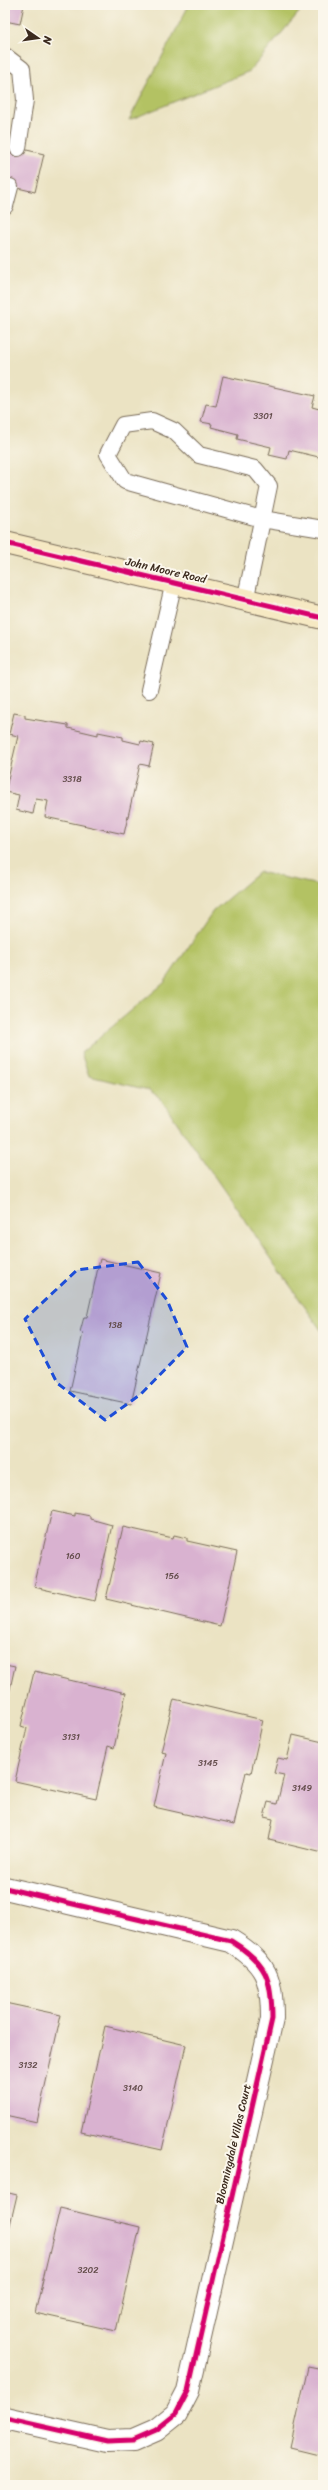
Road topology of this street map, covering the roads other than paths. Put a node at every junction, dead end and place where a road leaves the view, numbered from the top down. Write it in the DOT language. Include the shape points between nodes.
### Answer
graph roads {
  1 [pos="5,56"];
  2 [pos="18,148"];
  3 [pos="10,186"];
  4 [pos="5,206"];
  5 [pos="262,519"];
  6 [pos="323,529"];
  7 [pos="5,543"];
  8 [pos="174,582"];
  9 [pos="246,600"];
  10 [pos="323,618"];
  11 [pos="149,690"];
  12 [pos="5,1888"];
  13 [pos="5,2418"];
  1 -- 2 [label="lane" via="22,69 25,100"];
  3 -- 4 [label="lane"];
  5 -- 5 [label="lane" via="270,486 255,469 199,455 174,431 152,421 123,425 108,454 125,482"];
  5 -- 6 [label="lane"];
  5 -- 9 [label="lane"];
  7 -- 8 [label="street, John Moore Road"];
  8 -- 9 [label="street, John Moore Road"];
  8 -- 11 [label="lane"];
  9 -- 10 [label="street, John Moore Road"];
  12 -- 13 [label="street, Bloomingdale Villas Court" via="231,1941 251,1953 265,1973 272,1993 272,2019 188,2391 176,2414 156,2430 133,2440 107,2441"];
}
